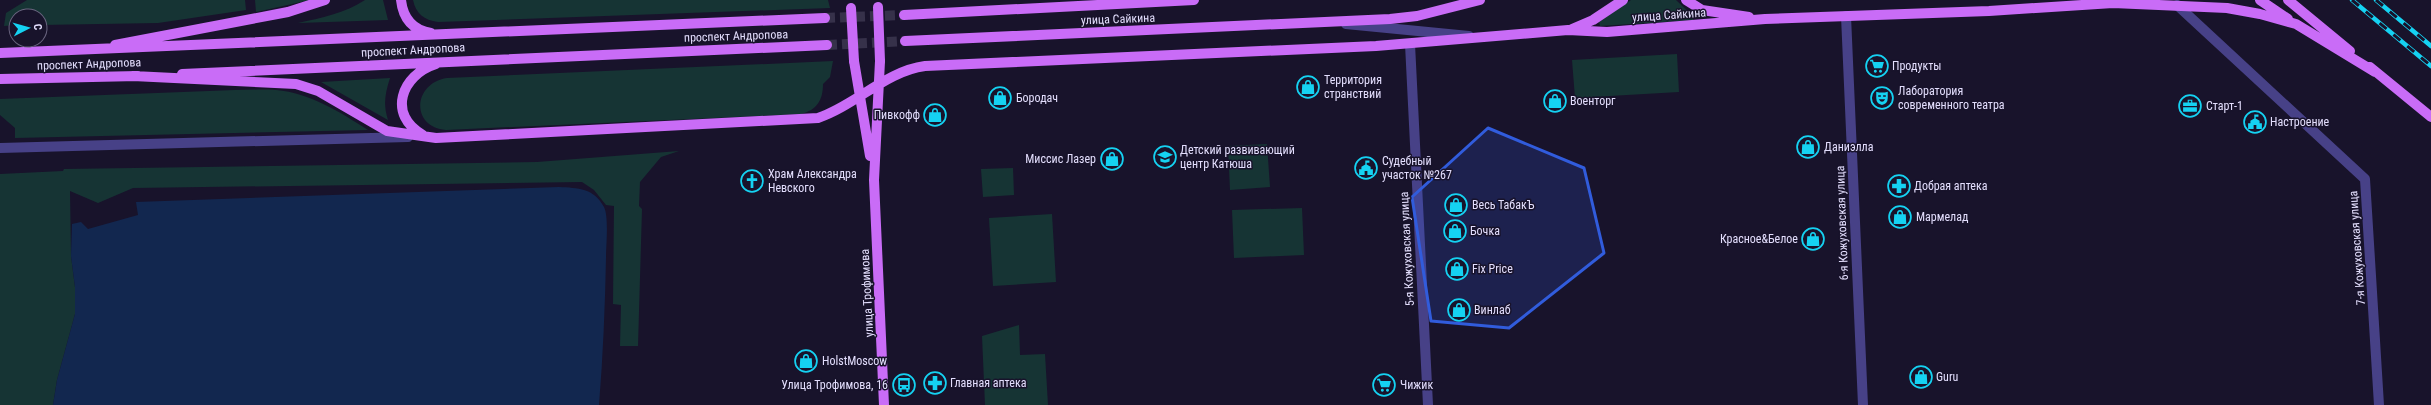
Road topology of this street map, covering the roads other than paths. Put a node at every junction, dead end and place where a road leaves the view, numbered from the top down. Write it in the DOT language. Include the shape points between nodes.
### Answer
graph roads {
  1 [pos="325,0"];
  2 [pos="401,0"];
  3 [pos="1194,0"];
  4 [pos="1480,0"];
  5 [pos="1624,0"];
  6 [pos="1686,0"];
  7 [pos="2130,0"];
  8 [pos="2260,0"];
  9 [pos="2288,0"];
  10 [pos="877,3"];
  11 [pos="2113,3"];
  12 [pos="851,4"];
  13 [pos="2177,5"];
  14 [pos="904,15"];
  15 [pos="1846,16"];
  16 [pos="825,18"];
  17 [pos="1765,20"];
  18 [pos="1332,23"];
  19 [pos="2296,24"];
  20 [pos="1568,30"];
  21 [pos="444,35"];
  22 [pos="1480,37"];
  23 [pos="906,41"];
  24 [pos="1410,44"];
  25 [pos="827,45"];
  26 [pos="84,51"];
  27 [pos="0,53"];
  28 [pos="446,61"];
  29 [pos="2375,72"];
  30 [pos="133,76"];
  31 [pos="0,79"];
  32 [pos="878,87"];
  33 [pos="860,97"];
  34 [pos="2431,117"];
  35 [pos="426,136"];
  36 [pos="0,148"];
  37 [pos="874,180"];
  38 [pos="884,405"];
  39 [pos="1428,405"];
  40 [pos="1863,405"];
  41 [pos="2379,405"];
  1 -- 26 [label="main road" via="288,12"];
  2 -- 21 [label="main road" via="404,15 414,28 426,33"];
  3 -- 14 [label="main road, улица Сайкина"];
  4 -- 18 [label="main road, улица Сайкина" via="1417,16"];
  5 -- 20 [label="main road" via="1593,20"];
  6 -- 17 [label="main road" via="1702,10"];
  7 -- 11 [label="main road"];
  8 -- 19 [label="main road"];
  9 -- 29 [label="main road"];
  10 -- 32 [label="main road, улица Трофимова, bridge" via="880,61"];
  11 -- 13 [label="main road, улица Сайкина"];
  11 -- 15 [label="main road, улица Сайкина"];
  12 -- 33 [label="main road, улица Трофимова, bridge" via="854,61"];
  13 -- 19 [label="main road, улица Сайкина" via="2227,8"];
  13 -- 41 [label="street, 7-я Кожуховская улица" via="2365,179"];
  15 -- 17 [label="main road, улица Сайкина"];
  15 -- 40 [label="street, 6-я Кожуховская улица"];
  16 -- 21 [label="main road, проспект Андропова"];
  17 -- 20 [label="main road, улица Сайкина" via="1607,32"];
  18 -- 22 [label="street, улица Сайкина"];
  18 -- 23 [label="main road, улица Сайкина"];
  19 -- 29 [label="main road"];
  20 -- 22 [label="main road, улица Сайкина"];
  21 -- 26 [label="main road, проспект Андропова"];
  22 -- 24 [label="main road"];
  24 -- 32 [label="main road" via="925,66 896,74"];
  24 -- 39 [label="street, 5-я Кожуховская улица"];
  25 -- 28 [label="main road, проспект Андропова"];
  26 -- 27 [label="main road, проспект Андропова"];
  28 -- 30 [label="main road, проспект Андропова"];
  28 -- 35 [label="main road" via="417,72 408,81 403,92 406,118 414,130"];
  29 -- 34 [label="main road"];
  30 -- 31 [label="main road, проспект Андропова"];
  30 -- 35 [label="main road" via="296,84 318,91 387,132"];
  32 -- 33 [label="main road"];
  32 -- 37 [label="main road, улица Трофимова"];
  33 -- 35 [label="main road" via="843,108 818,118 450,138"];
  33 -- 37 [label="main road, улица Трофимова"];
  35 -- 36 [label="street"];
  37 -- 38 [label="main road, улица Трофимова"];
}
